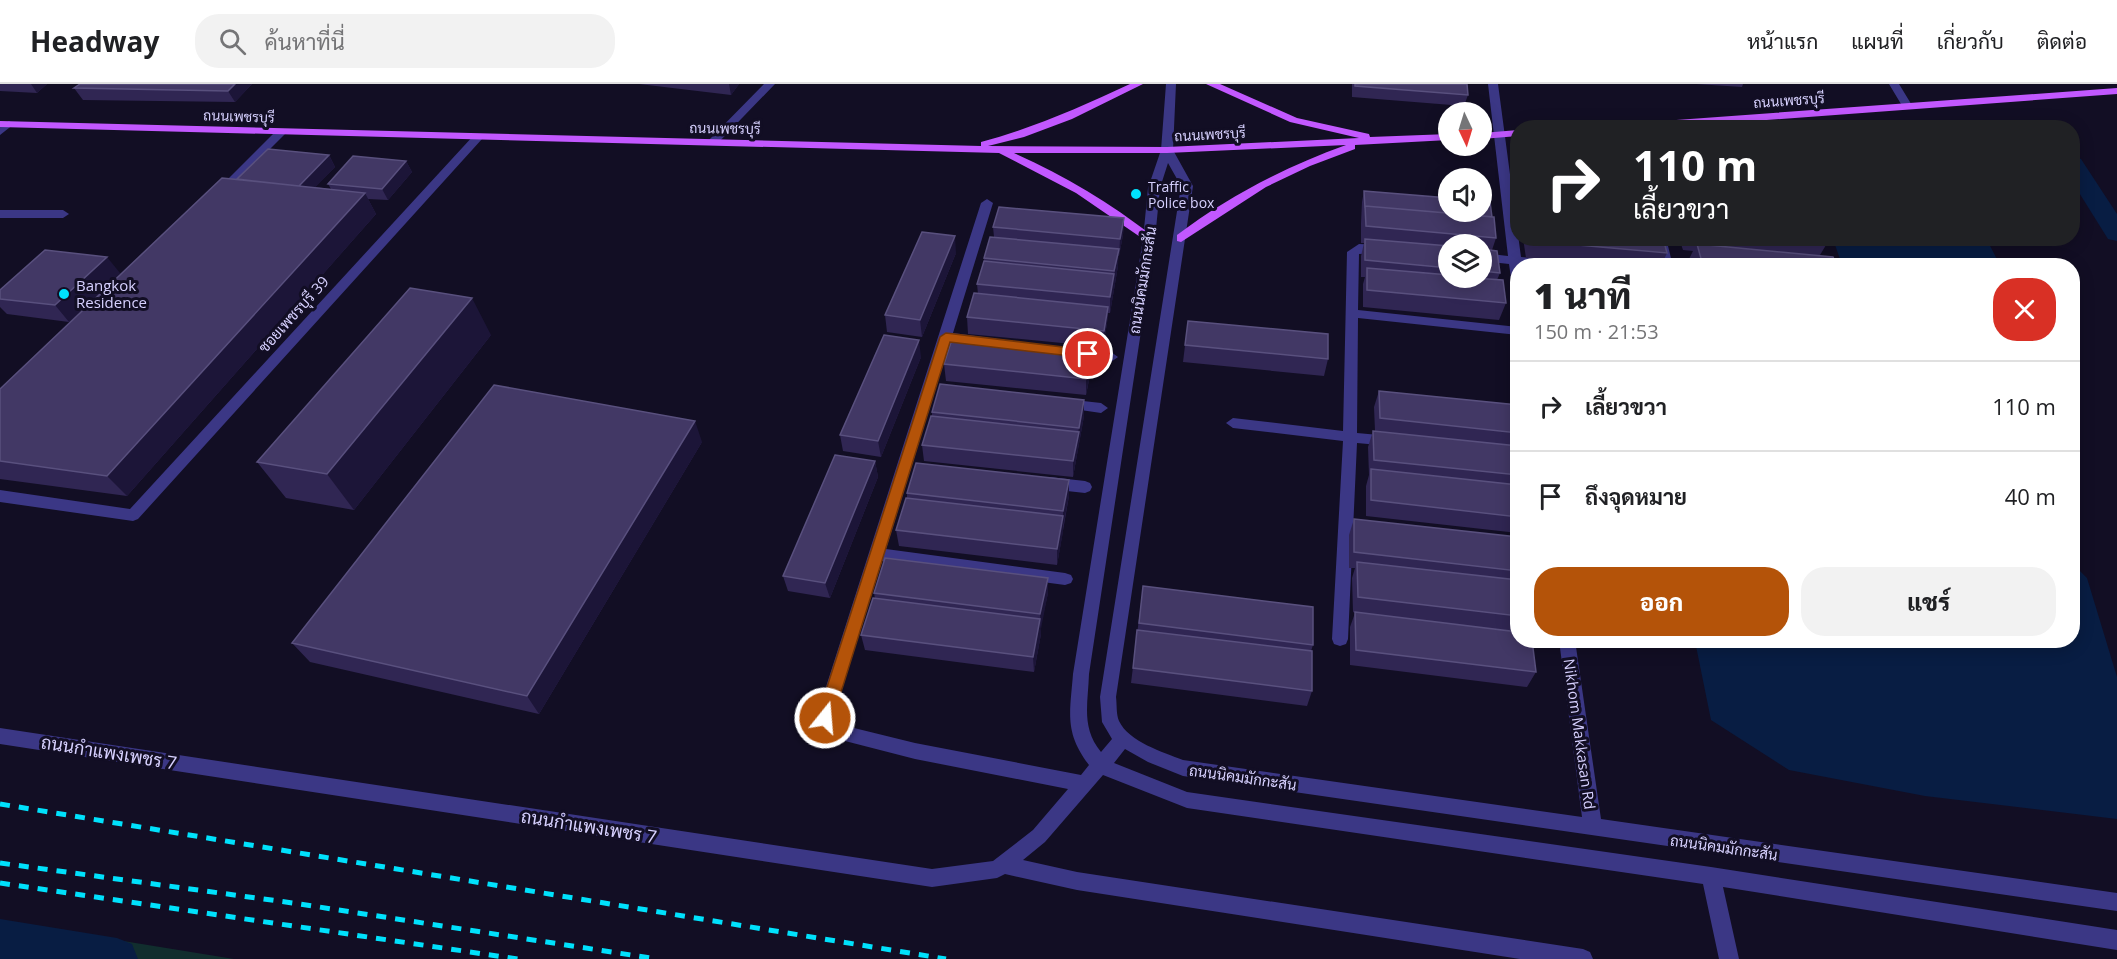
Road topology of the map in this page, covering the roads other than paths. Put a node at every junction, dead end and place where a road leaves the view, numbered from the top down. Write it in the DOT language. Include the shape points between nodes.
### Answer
graph roads {
  1 [pos="770,84"];
  2 [pos="1138,84"];
  3 [pos="1171,84"];
  4 [pos="1211,84"];
  5 [pos="1493,84"];
  6 [pos="1894,84"];
  7 [pos="2117,91"];
  8 [pos="1908,107"];
  9 [pos="1722,120"];
  10 [pos="5,124"];
  11 [pos="0,132"];
  12 [pos="280,132"];
  13 [pos="1510,134"];
  14 [pos="1492,135"];
  15 [pos="1499,135"];
  16 [pos="478,137"];
  17 [pos="1438,138"];
  18 [pos="1369,141"];
  19 [pos="1383,141"];
  20 [pos="712,143"];
  21 [pos="964,149"];
  22 [pos="996,150"];
  23 [pos="1167,150"];
  24 [pos="1510,190"];
  25 [pos="213,200"];
  26 [pos="987,204"];
  27 [pos="0,214"];
  28 [pos="63,214"];
  29 [pos="1181,238"];
  30 [pos="1149,239"];
  31 [pos="1401,250"];
  32 [pos="1492,258"];
  33 [pos="1510,260"];
  34 [pos="1351,313"];
  35 [pos="1510,330"];
  36 [pos="946,337"];
  37 [pos="1040,348"];
  38 [pos="1064,351"];
  39 [pos="1111,357"];
  40 [pos="1055,403"];
  41 [pos="1101,408"];
  42 [pos="1233,423"];
  43 [pos="1350,437"];
  44 [pos="1406,443"];
  45 [pos="1039,482"];
  46 [pos="1084,487"];
  47 [pos="0,496"];
  48 [pos="877,554"];
  49 [pos="1065,579"];
  50 [pos="1340,639"];
  51 [pos="1568,648"];
  52 [pos="0,736"];
  53 [pos="1124,738"];
  54 [pos="1101,766"];
  55 [pos="1085,783"];
  56 [pos="1593,828"];
  57 [pos="1003,865"];
  58 [pos="1711,876"];
  59 [pos="2117,902"];
  60 [pos="2117,940"];
  61 [pos="1583,959"];
  62 [pos="1729,959"];
  1 -- 20 [label="street"];
  2 -- 21 [label="main road" via="1020,135"];
  3 -- 23 [label="street"];
  4 -- 19 [label="main road" via="1294,120"];
  5 -- 15 [label="street"];
  6 -- 8 [label="street"];
  7 -- 8 [label="main road, ถนนเพชรบุรี"];
  8 -- 9 [label="main road, ถนนเพชรบุรี"];
  10 -- 11 [label="street"];
  10 -- 12 [label="main road, ถนนเพชรบุรี"];
  12 -- 16 [label="main road, ถนนเพชรบุรี"];
  12 -- 25 [label="street"];
  13 -- 15 [label="main road"];
  14 -- 15 [label="main road"];
  15 -- 24 [label="street"];
  16 -- 20 [label="main road, ถนนเพชรบุรี"];
  16 -- 47 [label="street, ซอยเพชรบุรี 39" via="133,515"];
  17 -- 19 [label="main road, ถนนเพชรบุรี"];
  18 -- 19 [label="main road, ถนนเพชรบุรี"];
  18 -- 23 [label="main road, ถนนเพชรบุรี"];
  18 -- 29 [label="main road" via="1323,156 1247,193 1209,215"];
  20 -- 21 [label="main road, ถนนเพชรบุรี"];
  21 -- 22 [label="main road, ถนนเพชรบุรี"];
  22 -- 23 [label="main road, ถนนเพชรบุรี"];
  22 -- 30 [label="main road" via="1032,164 1120,216"];
  23 -- 29 [label="street, ถนนนิคมมักกะสัน" via="1187,186"];
  23 -- 30 [label="street, ถนนนิคมมักกะสัน" via="1154,188"];
  26 -- 36 [label="street"];
  27 -- 28 [label="street"];
  29 -- 53 [label="street, ถนนนิคมมักกะสัน" via="1108,697 1111,723"];
  30 -- 54 [label="street, ถนนนิคมมักกะสัน" via="1081,674 1078,727 1085,746"];
  31 -- 34 [label="street" via="1354,250"];
  32 -- 33 [label="street"];
  34 -- 35 [label="street"];
  34 -- 43 [label="street"];
  36 -- 37 [label="street"];
  36 -- 48 [label="street" via="934,389"];
  38 -- 39 [label="street"];
  40 -- 41 [label="street"];
  42 -- 43 [label="street"];
  43 -- 44 [label="street"];
  43 -- 50 [label="street" via="1351,524"];
  45 -- 46 [label="street"];
  48 -- 49 [label="street"];
  48 -- 55 [label="street" via="825,718 844,733 915,751"];
  51 -- 56 [label="street, Nikhom Makkasan Rd"];
  52 -- 57 [label="street, ถนนกำแพงเพชร 7" via="932,878"];
  53 -- 54 [label="street, ถนนกำแพงเพชร 7"];
  53 -- 56 [label="street, ถนนนิคมมักกะสัน" via="1153,756 1184,768"];
  54 -- 55 [label="street, ถนนกำแพงเพชร 7"];
  54 -- 58 [label="street, ถนนนิคมมักกะสัน" via="1187,801"];
  55 -- 57 [label="street, ถนนกำแพงเพชร 7" via="1039,836"];
  56 -- 59 [label="street, ถนนนิคมมักกะสัน"];
  57 -- 61 [label="street" via="1077,881"];
  58 -- 60 [label="street, ถนนนิคมมักกะสัน"];
  58 -- 62 [label="street"];
}
